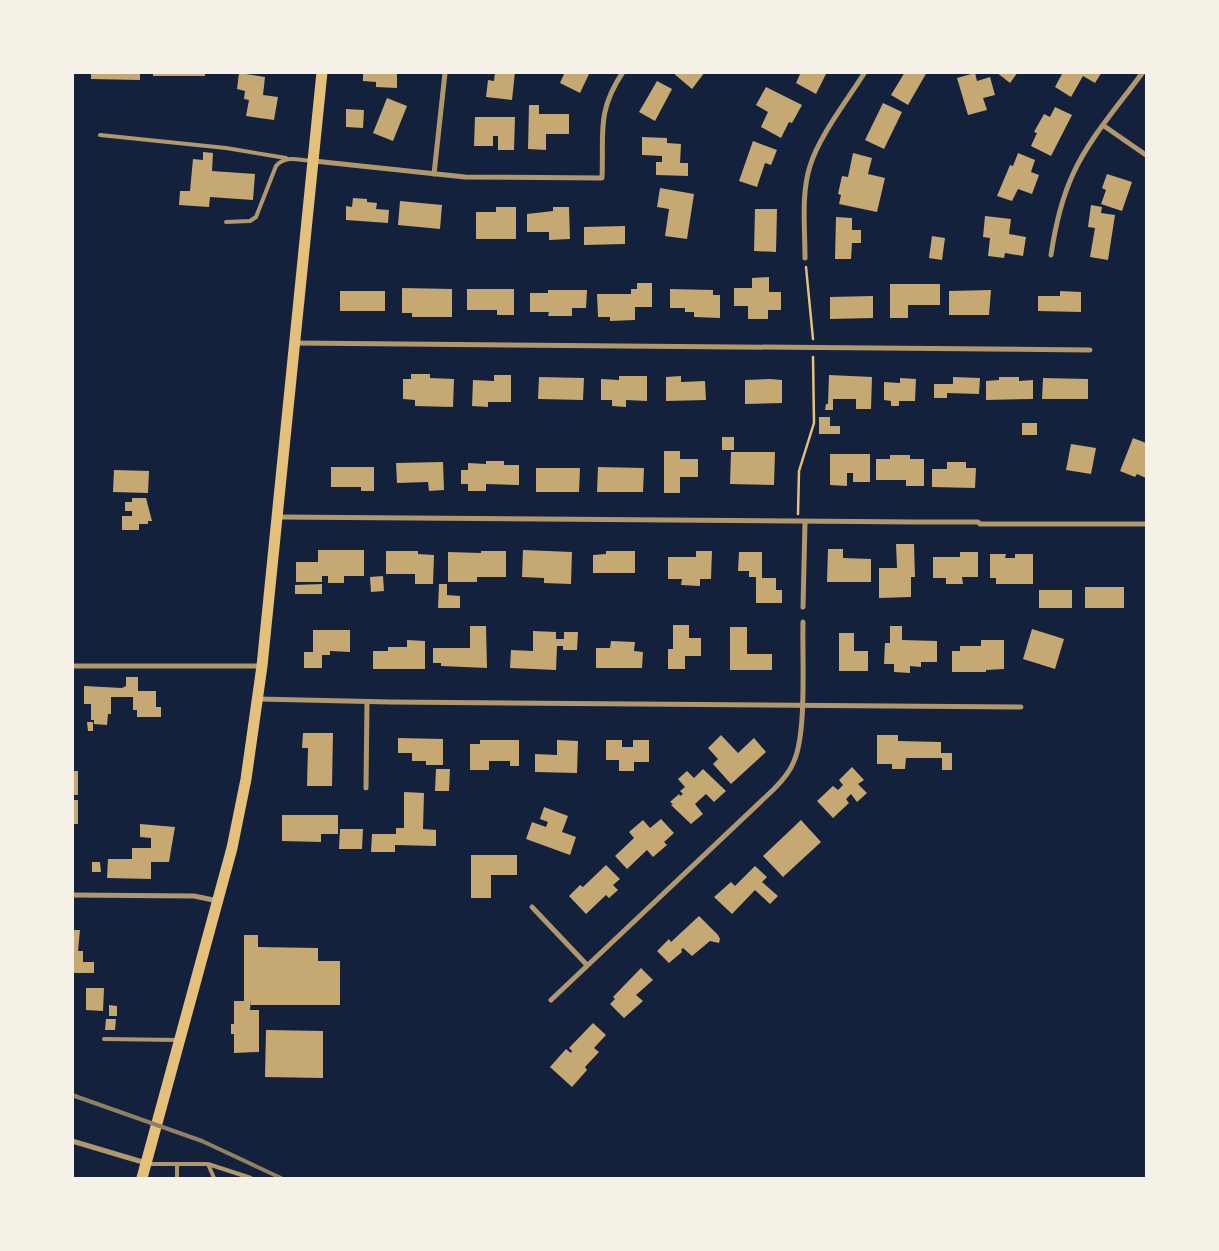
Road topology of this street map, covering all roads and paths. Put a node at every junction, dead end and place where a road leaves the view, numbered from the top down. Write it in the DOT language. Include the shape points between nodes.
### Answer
graph roads {
  1 [pos="322,72"];
  2 [pos="624,72"];
  3 [pos="865,72"];
  4 [pos="1142,72"];
  5 [pos="445,73"];
  6 [pos="1104,126"];
  7 [pos="100,135"];
  8 [pos="1146,156"];
  9 [pos="286,158"];
  10 [pos="314,161"];
  11 [pos="434,174"];
  12 [pos="226,222"];
  13 [pos="1051,255"];
  14 [pos="805,258"];
  15 [pos="295,343"];
  16 [pos="813,347"];
  17 [pos="1090,350"];
  18 [pos="277,518"];
  19 [pos="797,522"];
  20 [pos="805,522"];
  21 [pos="1146,524"];
  22 [pos="803,607"];
  23 [pos="803,622"];
  24 [pos="72,666"];
  25 [pos="262,666"];
  26 [pos="258,699"];
  27 [pos="367,702"];
  28 [pos="802,706"];
  29 [pos="1021,707"];
  30 [pos="366,788"];
  31 [pos="72,895"];
  32 [pos="218,901"];
  33 [pos="532,907"];
  34 [pos="587,965"];
  35 [pos="550,1000"];
  36 [pos="104,1039"];
  37 [pos="180,1040"];
  38 [pos="72,1141"];
  39 [pos="146,1164"];
  40 [pos="177,1164"];
  41 [pos="208,1164"];
  42 [pos="142,1178"];
  43 [pos="177,1178"];
  44 [pos="214,1178"];
  45 [pos="251,1178"];
  1 -- 10 [label="main road"];
  2 -- 11 [label="street" via="603,113 602,178"];
  3 -- 14 [label="street" via="816,150 810,166 805,195"];
  4 -- 6 [label="street"];
  5 -- 11 [label="street"];
  6 -- 8 [label="street"];
  6 -- 13 [label="street" via="1074,173 1060,213"];
  7 -- 9 [label="lane" via="226,148"];
  9 -- 10 [label="lane"];
  9 -- 12 [label="lane" via="276,166 256,217 250,221"];
  10 -- 11 [label="street"];
  10 -- 15 [label="main road"];
  14 -- 16 [label="path"];
  15 -- 16 [label="street"];
  15 -- 18 [label="main road"];
  16 -- 17 [label="street"];
  16 -- 19 [label="path" via="814,423 800,471"];
  18 -- 19 [label="street"];
  18 -- 25 [label="main road"];
  19 -- 20 [label="street"];
  20 -- 21 [label="street"];
  20 -- 22 [label="street"];
  23 -- 28 [label="street"];
  24 -- 25 [label="street"];
  25 -- 26 [label="main road"];
  26 -- 27 [label="street"];
  26 -- 32 [label="main road" via="246,779"];
  27 -- 28 [label="street"];
  27 -- 30 [label="street"];
  28 -- 29 [label="street"];
  28 -- 34 [label="street" via="799,746 783,779"];
  31 -- 32 [label="street" via="194,896"];
  32 -- 37 [label="main road"];
  33 -- 34 [label="street"];
  34 -- 35 [label="street"];
  36 -- 37 [label="lane"];
  37 -- 39 [label="main road"];
  38 -- 39 [label="street"];
  39 -- 40 [label="lane"];
  39 -- 42 [label="main road"];
  40 -- 41 [label="lane"];
  40 -- 43 [label="lane"];
  41 -- 44 [label="lane"];
  41 -- 45 [label="lane"];
}
